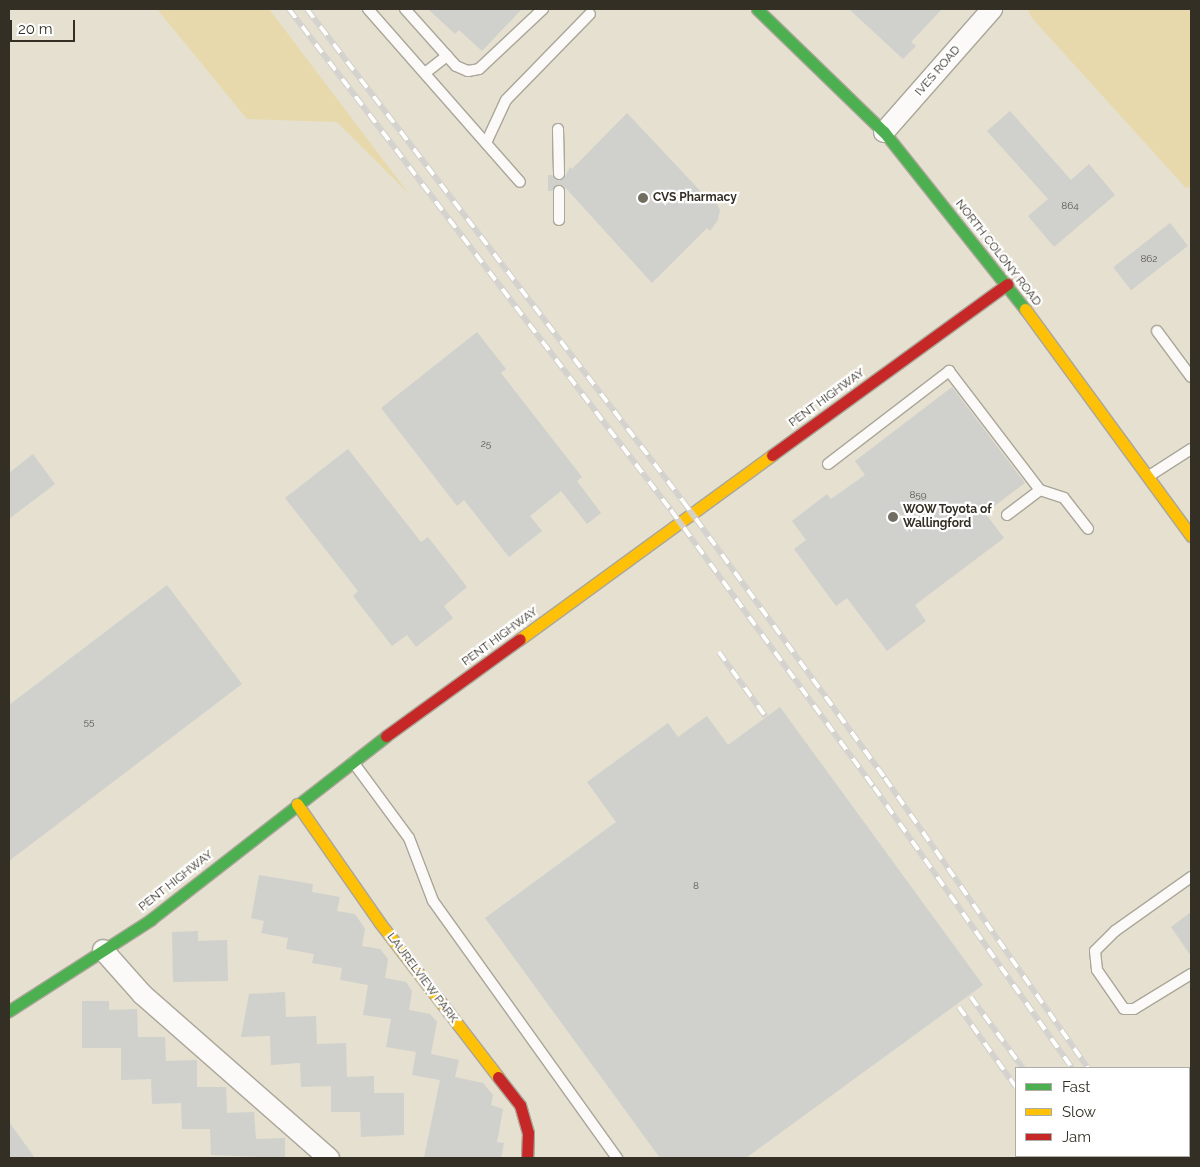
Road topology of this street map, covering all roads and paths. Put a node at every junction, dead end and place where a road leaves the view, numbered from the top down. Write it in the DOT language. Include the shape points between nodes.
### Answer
graph roads {
  1 [pos="368,9"];
  2 [pos="404,9"];
  3 [pos="543,9"];
  4 [pos="757,9"];
  5 [pos="992,9"];
  6 [pos="590,14"];
  7 [pos="448,56"];
  8 [pos="424,73"];
  9 [pos="558,129"];
  10 [pos="884,132"];
  11 [pos="486,143"];
  12 [pos="559,174"];
  13 [pos="520,182"];
  14 [pos="558,191"];
  15 [pos="559,220"];
  16 [pos="1007,284"];
  17 [pos="1157,331"];
  18 [pos="1191,377"];
  19 [pos="1191,449"];
  20 [pos="828,464"];
  21 [pos="1148,477"];
  22 [pos="1040,490"];
  23 [pos="1007,516"];
  24 [pos="1088,529"];
  25 [pos="1191,536"];
  26 [pos="352,761"];
  27 [pos="296,804"];
  28 [pos="1191,878"];
  29 [pos="103,950"];
  30 [pos="1191,974"];
  31 [pos="9,1012"];
  32 [pos="329,1158"];
  33 [pos="528,1158"];
  34 [pos="617,1158"];
  1 -- 8 [label="lane"];
  2 -- 7 [label="lane"];
  3 -- 7 [label="lane" via="479,69 462,68"];
  4 -- 10 [label="street, NORTH COLONY ROAD"];
  5 -- 10 [label="street, IVES ROAD"];
  6 -- 11 [label="lane" via="506,100"];
  7 -- 8 [label="lane"];
  8 -- 11 [label="lane"];
  9 -- 12 [label="lane"];
  10 -- 16 [label="street, NORTH COLONY ROAD"];
  11 -- 13 [label="lane"];
  14 -- 15 [label="lane"];
  16 -- 21 [label="street, NORTH COLONY ROAD"];
  16 -- 26 [label="street, PENT HIGHWAY"];
  17 -- 18 [label="lane"];
  19 -- 21 [label="lane"];
  20 -- 22 [label="lane" via="950,371"];
  21 -- 25 [label="street, NORTH COLONY ROAD"];
  22 -- 23 [label="lane"];
  22 -- 24 [label="lane" via="1064,498"];
  26 -- 27 [label="street, PENT HIGHWAY"];
  26 -- 34 [label="lane" via="409,838 433,901"];
  27 -- 29 [label="street, PENT HIGHWAY" via="150,920"];
  27 -- 33 [label="street, LAURELVIEW PARK" via="380,923 520,1105 528,1133"];
  28 -- 30 [label="lane" via="1115,931 1095,951 1096,970 1124,1009 1134,1009"];
  29 -- 31 [label="street, PENT HIGHWAY"];
  29 -- 32 [label="street" via="142,994"];
}
